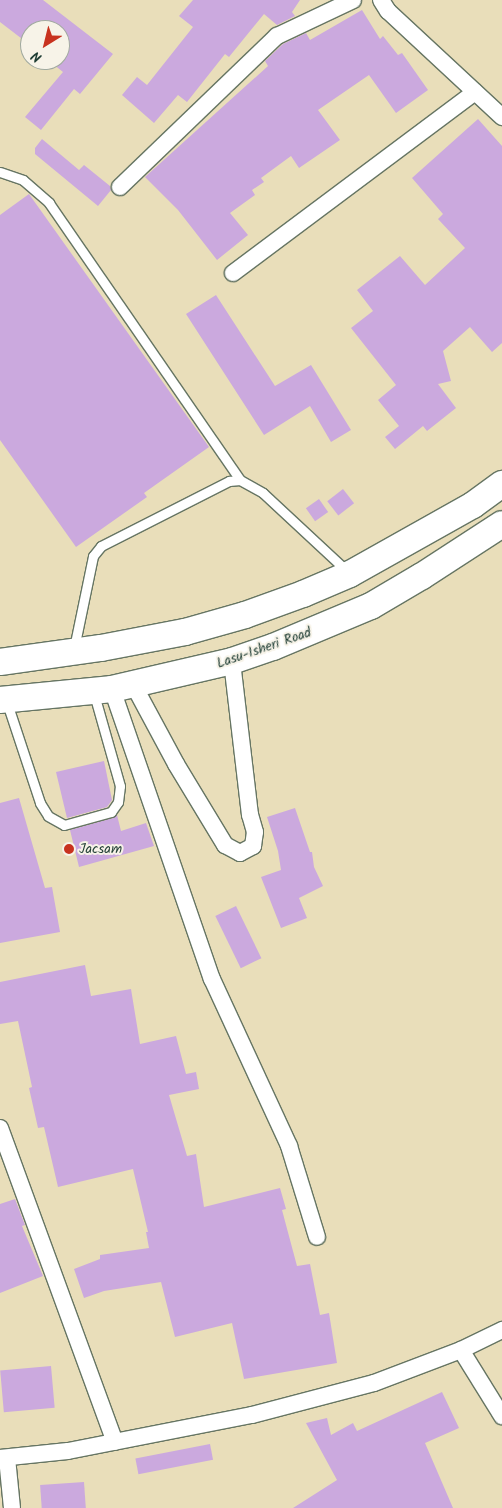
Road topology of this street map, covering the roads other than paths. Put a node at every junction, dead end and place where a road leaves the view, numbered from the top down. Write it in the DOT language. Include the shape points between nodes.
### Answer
graph roads {
  1 [pos="353,0"];
  2 [pos="381,0"];
  3 [pos="475,92"];
  4 [pos="502,118"];
  5 [pos="0,172"];
  6 [pos="120,187"];
  7 [pos="233,273"];
  8 [pos="240,480"];
  9 [pos="502,484"];
  10 [pos="502,524"];
  11 [pos="350,574"];
  12 [pos="74,652"];
  13 [pos="232,661"];
  14 [pos="0,662"];
  15 [pos="113,688"];
  16 [pos="3,700"];
  17 [pos="0,1128"];
  18 [pos="317,1236"];
  19 [pos="502,1330"];
  20 [pos="461,1350"];
  21 [pos="502,1416"];
  22 [pos="115,1442"];
  23 [pos="4,1458"];
  24 [pos="12,1508"];
  1 -- 6 [label="street" via="278,36"];
  2 -- 3 [label="street" via="388,11"];
  3 -- 4 [label="street"];
  3 -- 7 [label="street"];
  5 -- 8 [label="lane" via="23,180 49,203"];
  8 -- 11 [label="lane" via="263,492"];
  8 -- 12 [label="lane" via="229,481 101,546 93,556"];
  9 -- 11 [label="main road" via="473,505"];
  10 -- 13 [label="main road, Lasu-Isheri Road" via="371,606 320,629"];
  11 -- 12 [label="main road" via="303,594 202,628"];
  12 -- 14 [label="main road"];
  13 -- 15 [label="main road, Lasu-Isheri Road"];
  13 -- 15 [label="street" via="250,815 255,832 253,846 240,853 225,844 176,764"];
  15 -- 16 [label="main road, Lasu-Isheri Road"];
  15 -- 16 [label="lane" via="120,786 118,802 111,812 64,825 48,816 40,803"];
  15 -- 18 [label="street" via="212,979 289,1146"];
  17 -- 22 [label="street"];
  19 -- 20 [label="street"];
  20 -- 21 [label="street"];
  20 -- 22 [label="street" via="374,1383 252,1415"];
  22 -- 23 [label="street"];
  23 -- 24 [label="street"];
}
